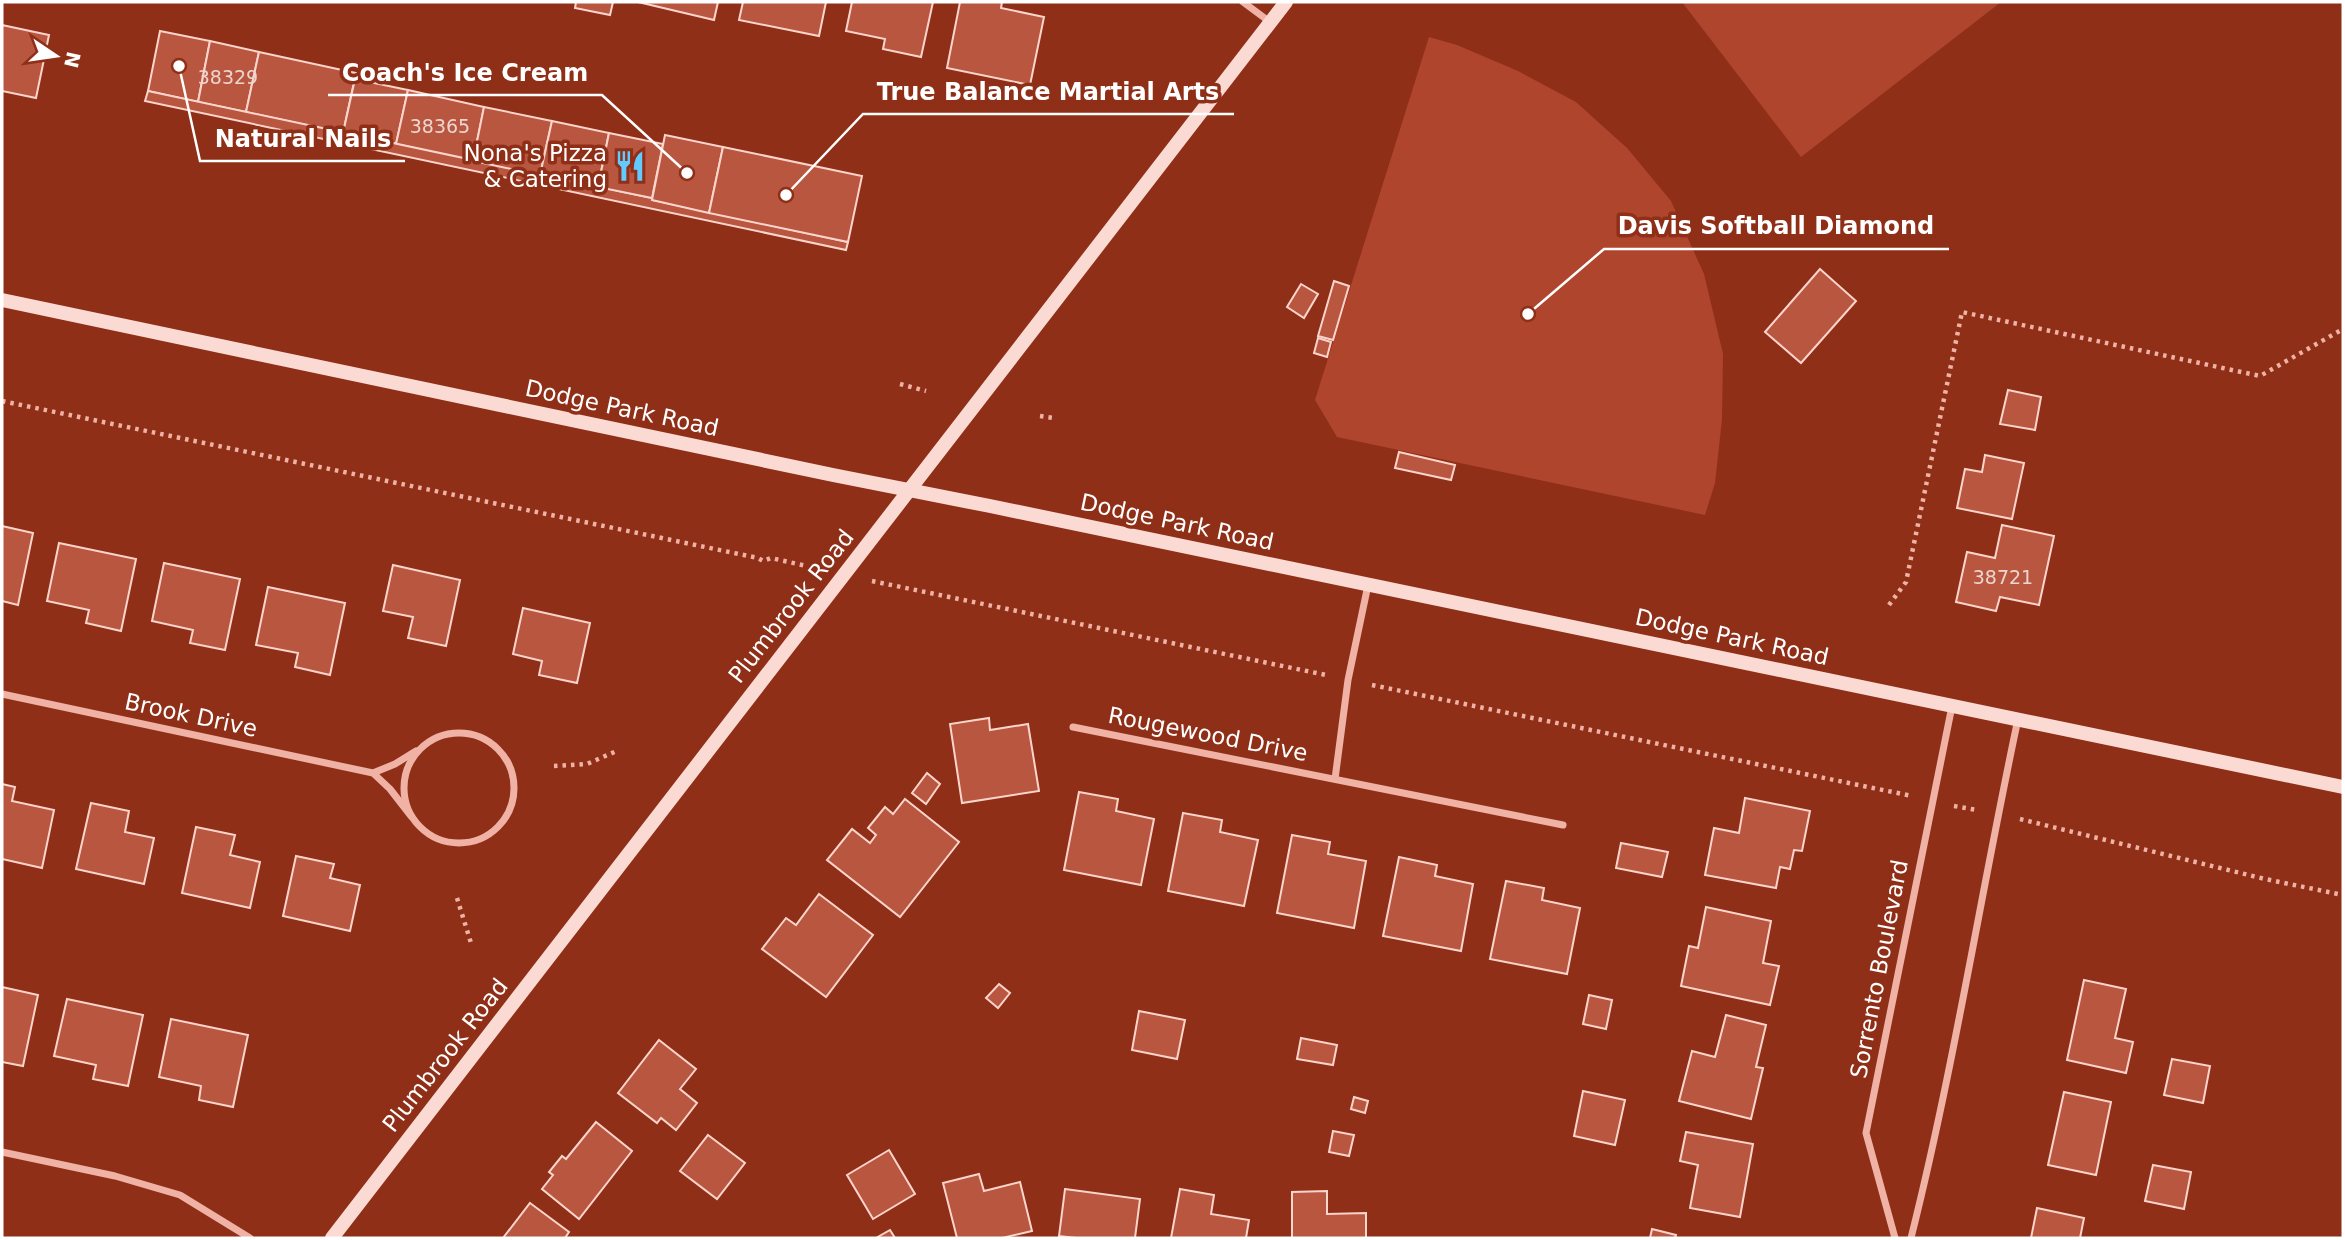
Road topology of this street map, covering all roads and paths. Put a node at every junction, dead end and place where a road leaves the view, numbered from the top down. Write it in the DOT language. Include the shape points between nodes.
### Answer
graph roads {
  1 [pos="1243,2"];
  2 [pos="1286,2"];
  3 [pos="1270,22"];
  4 [pos="2,300"];
  5 [pos="2343,329"];
  6 [pos="900,384"];
  7 [pos="926,391"];
  8 [pos="2,401"];
  9 [pos="1040,416"];
  10 [pos="1054,418"];
  11 [pos="908,490"];
  12 [pos="771,558"];
  13 [pos="883,584"];
  14 [pos="1368,585"];
  15 [pos="1889,605"];
  16 [pos="1321,674"];
  17 [pos="1374,685"];
  18 [pos="2,694"];
  19 [pos="1952,706"];
  20 [pos="2018,719"];
  21 [pos="1073,727"];
  22 [pos="420,748"];
  23 [pos="619,750"];
  24 [pos="554,766"];
  25 [pos="373,773"];
  26 [pos="1335,779"];
  27 [pos="2343,787"];
  28 [pos="1914,797"];
  29 [pos="1950,805"];
  30 [pos="1980,811"];
  31 [pos="411,816"];
  32 [pos="2017,819"];
  33 [pos="1563,825"];
  34 [pos="2343,895"];
  35 [pos="457,898"];
  36 [pos="471,943"];
  37 [pos="2,1152"];
  38 [pos="250,1238"];
  39 [pos="332,1238"];
  40 [pos="1895,1238"];
  41 [pos="1911,1238"];
  1 -- 3 [label="street"];
  2 -- 3 [label="street, Plumbrook Road"];
  3 -- 11 [label="street, Plumbrook Road"];
  4 -- 11 [label="street, Dodge Park Road"];
  5 -- 15 [label="path" via="2260,376 1962,312 1906,582"];
  6 -- 7 [label="path"];
  8 -- 12 [label="path" via="763,561"];
  9 -- 10 [label="path"];
  11 -- 14 [label="street, Dodge Park Road"];
  11 -- 39 [label="street, Plumbrook Road"];
  13 -- 16 [label="path"];
  14 -- 19 [label="street, Dodge Park Road"];
  14 -- 26 [label="street, Rougewood Drive" via="1348,680"];
  17 -- 28 [label="path"];
  18 -- 25 [label="street, Brook Drive"];
  19 -- 20 [label="street, Dodge Park Road"];
  19 -- 40 [label="street, Sorrento Boulevard" via="1866,1133"];
  20 -- 27 [label="street, Dodge Park Road"];
  20 -- 41 [label="street" via="1934,1147"];
  21 -- 26 [label="street, Rougewood Drive"];
  22 -- 25 [label="street"];
  22 -- 31 [label="street" via="404,780"];
  22 -- 31 [label="street" via="453,733 487,740 510,767 512,803 491,833 474,841 438,839 422,830"];
  23 -- 24 [label="path" via="587,764"];
  25 -- 31 [label="street"];
  26 -- 33 [label="street, Rougewood Drive"];
  29 -- 30 [label="path"];
  32 -- 34 [label="path"];
  35 -- 36 [label="path"];
  37 -- 38 [label="street" via="180,1195"];
}
